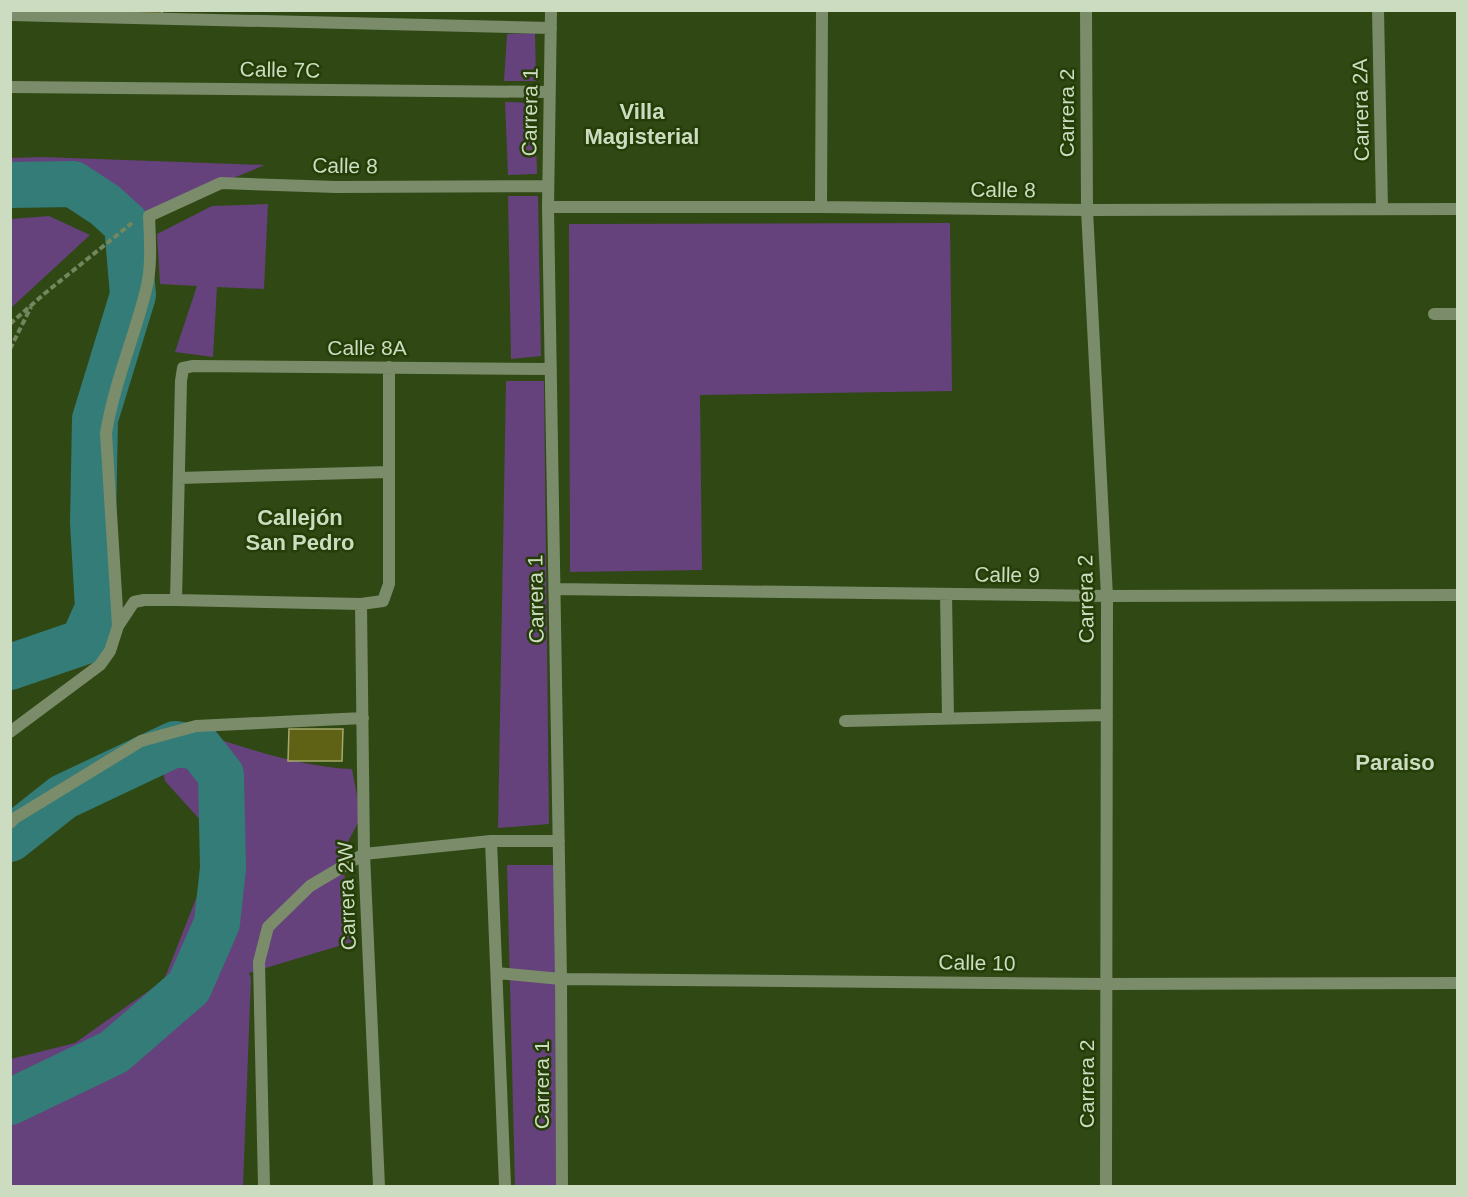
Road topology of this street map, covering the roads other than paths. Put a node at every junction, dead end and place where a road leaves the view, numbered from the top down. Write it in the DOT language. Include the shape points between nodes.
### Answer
graph roads {
  1 [pos="551,10"];
  2 [pos="822,10"];
  3 [pos="1086,10"];
  4 [pos="1378,10"];
  5 [pos="10,15"];
  6 [pos="551,28"];
  7 [pos="10,87"];
  8 [pos="549,92"];
  9 [pos="548,186"];
  10 [pos="548,207"];
  11 [pos="821,207"];
  12 [pos="1382,209"];
  13 [pos="1458,209"];
  14 [pos="1087,210"];
  15 [pos="1434,314"];
  16 [pos="1458,314"];
  17 [pos="389,367"];
  18 [pos="551,369"];
  19 [pos="388,472"];
  20 [pos="179,478"];
  21 [pos="555,589"];
  22 [pos="946,594"];
  23 [pos="1458,595"];
  24 [pos="1107,596"];
  25 [pos="177,600"];
  26 [pos="361,604"];
  27 [pos="118,626"];
  28 [pos="1107,715"];
  29 [pos="363,718"];
  30 [pos="948,718"];
  31 [pos="845,721"];
  32 [pos="10,732"];
  33 [pos="10,823"];
  34 [pos="496,841"];
  35 [pos="559,841"];
  36 [pos="364,854"];
  37 [pos="497,973"];
  38 [pos="561,979"];
  39 [pos="1458,983"];
  40 [pos="1107,984"];
  41 [pos="264,1186"];
  42 [pos="379,1186"];
  43 [pos="505,1186"];
  44 [pos="562,1186"];
  45 [pos="1106,1186"];
  1 -- 6 [label="street, Carrera 1"];
  2 -- 11 [label="street"];
  3 -- 14 [label="street, Carrera 2"];
  4 -- 12 [label="street, Carrera 2A"];
  5 -- 6 [label="street"];
  6 -- 8 [label="street, Carrera 1"];
  7 -- 8 [label="street, Calle 7C"];
  8 -- 9 [label="street, Carrera 1"];
  9 -- 10 [label="street, Carrera 1"];
  9 -- 27 [label="street, Calle 8" via="221,183 149,216 146,290 110,408 106,434"];
  10 -- 11 [label="street, Calle 8"];
  10 -- 18 [label="street, Carrera 1"];
  11 -- 14 [label="street, Calle 8"];
  12 -- 13 [label="street, Calle 8"];
  12 -- 14 [label="street, Calle 8"];
  14 -- 24 [label="street, Carrera 2"];
  15 -- 16 [label="street"];
  17 -- 18 [label="street, Calle 8A"];
  17 -- 19 [label="street"];
  17 -- 20 [label="street, Calle 8A" via="183,368"];
  18 -- 21 [label="street, Carrera 1"];
  19 -- 20 [label="street"];
  19 -- 26 [label="street" via="388,584 383,601"];
  20 -- 25 [label="street"];
  21 -- 22 [label="street, Calle 9"];
  21 -- 35 [label="street, Carrera 1"];
  22 -- 24 [label="street, Calle 9"];
  22 -- 30 [label="street"];
  23 -- 24 [label="street, Calle 9"];
  24 -- 28 [label="street, Carrera 2"];
  25 -- 26 [label="street"];
  25 -- 27 [label="street" via="134,602"];
  26 -- 29 [label="street, Carrera 2W"];
  27 -- 32 [label="street" via="110,651 100,665"];
  28 -- 30 [label="street"];
  28 -- 40 [label="street, Carrera 2"];
  29 -- 33 [label="street" via="196,726 141,741"];
  29 -- 36 [label="street, Carrera 2W"];
  30 -- 31 [label="street"];
  34 -- 35 [label="street"];
  34 -- 36 [label="street"];
  34 -- 37 [label="street"];
  35 -- 38 [label="street, Carrera 1"];
  36 -- 41 [label="street" via="310,886 268,927 259,962"];
  36 -- 42 [label="street, Carrera 2W"];
  37 -- 38 [label="street, Calle 10"];
  37 -- 43 [label="street"];
  38 -- 40 [label="street, Calle 10"];
  38 -- 44 [label="street, Carrera 1"];
  39 -- 40 [label="street, Calle 10"];
  40 -- 45 [label="street, Carrera 2"];
}
